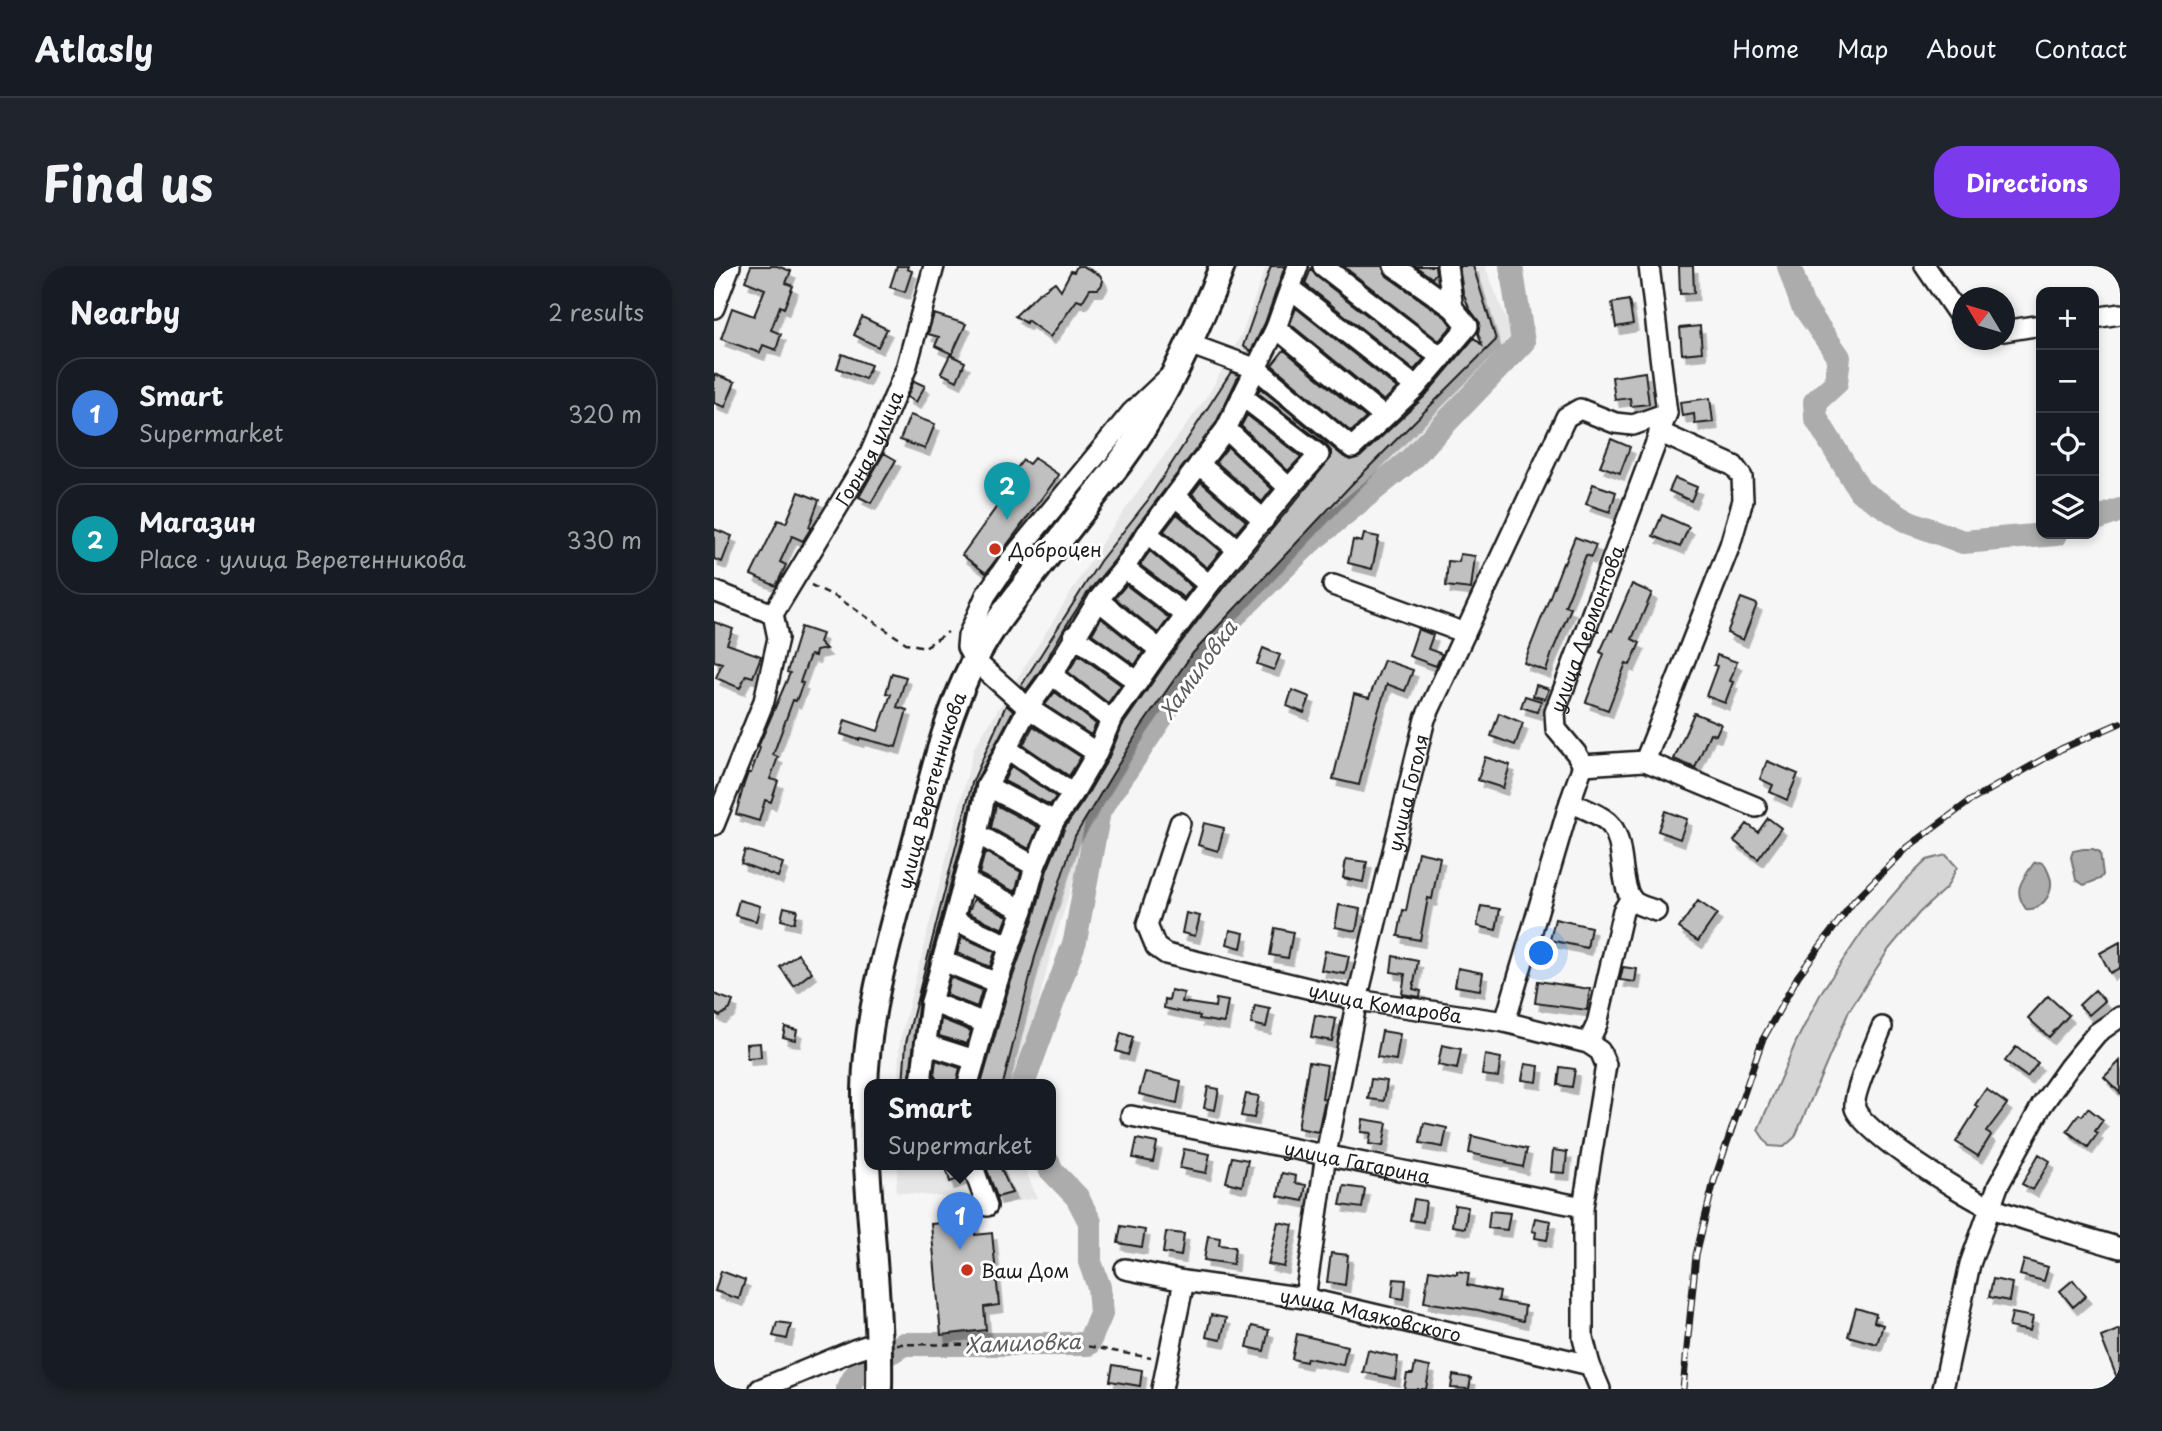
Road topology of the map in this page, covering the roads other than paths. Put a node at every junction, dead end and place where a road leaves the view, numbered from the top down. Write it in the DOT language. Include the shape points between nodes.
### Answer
graph roads {
  1 [pos="730,266"];
  2 [pos="934,266"];
  3 [pos="1222,266"];
  4 [pos="1298,266"];
  5 [pos="1323,266"];
  6 [pos="1394,266"];
  7 [pos="1447,266"];
  8 [pos="1648,266"];
  9 [pos="1925,267"];
  10 [pos="1291,289"];
  11 [pos="716,297"];
  12 [pos="1952,306"];
  13 [pos="1453,308"];
  14 [pos="2120,314"];
  15 [pos="2099,317"];
  16 [pos="2036,326"];
  17 [pos="1276,328"];
  18 [pos="2015,329"];
  19 [pos="1189,344"];
  20 [pos="1442,358"];
  21 [pos="1257,369"];
  22 [pos="1416,387"];
  23 [pos="1242,396"];
  24 [pos="1667,413"];
  25 [pos="1384,416"];
  26 [pos="1226,429"];
  27 [pos="1659,432"];
  28 [pos="1199,464"];
  29 [pos="1289,488"];
  30 [pos="1175,496"];
  31 [pos="1264,520"];
  32 [pos="1147,533"];
  33 [pos="1238,550"];
  34 [pos="1124,568"];
  35 [pos="1209,585"];
  36 [pos="1333,586"];
  37 [pos="714,591"];
  38 [pos="1098,600"];
  39 [pos="772,614"];
  40 [pos="1185,615"];
  41 [pos="1465,632"];
  42 [pos="1074,636"];
  43 [pos="1160,650"];
  44 [pos="974,660"];
  45 [pos="1052,675"];
  46 [pos="1138,682"];
  47 [pos="1028,708"];
  48 [pos="1111,720"];
  49 [pos="1006,748"];
  50 [pos="1097,753"];
  51 [pos="1645,761"];
  52 [pos="1583,765"];
  53 [pos="987,786"];
  54 [pos="1073,794"];
  55 [pos="1570,802"];
  56 [pos="1756,807"];
  57 [pos="1054,821"];
  58 [pos="1180,823"];
  59 [pos="714,825"];
  60 [pos="977,835"];
  61 [pos="1035,866"];
  62 [pos="964,880"];
  63 [pos="1631,898"];
  64 [pos="1023,909"];
  65 [pos="1656,911"];
  66 [pos="954,920"];
  67 [pos="1010,946"];
  68 [pos="943,961"];
  69 [pos="997,983"];
  70 [pos="1357,1000"];
  71 [pos="931,1002"];
  72 [pos="2120,1017"];
  73 [pos="1505,1022"];
  74 [pos="985,1023"];
  75 [pos="1882,1027"];
  76 [pos="925,1044"];
  77 [pos="1594,1047"];
  78 [pos="975,1060"];
  79 [pos="866,1079"];
  80 [pos="920,1079"];
  81 [pos="969,1079"];
  82 [pos="1131,1116"];
  83 [pos="1326,1154"];
  84 [pos="868,1170"];
  85 [pos="974,1170"];
  86 [pos="987,1206"];
  87 [pos="1583,1207"];
  88 [pos="1989,1207"];
  89 [pos="2120,1248"];
  90 [pos="1125,1269"];
  91 [pos="1184,1282"];
  92 [pos="1305,1298"];
  93 [pos="880,1346"];
  94 [pos="1590,1365"];
  95 [pos="760,1389"];
  96 [pos="879,1389"];
  97 [pos="1163,1389"];
  98 [pos="1600,1389"];
  99 [pos="1943,1389"];
  1 -- 11 [label="street"];
  2 -- 39 [label="street, Горная улица" via="906,369 870,454"];
  3 -- 19 [label="main road, улица Веретенникова"];
  4 -- 10 [label="street"];
  5 -- 20 [label="street"];
  6 -- 13 [label="street"];
  7 -- 13 [label="street"];
  8 -- 24 [label="street"];
  9 -- 12 [label="street"];
  10 -- 17 [label="street"];
  10 -- 22 [label="street"];
  13 -- 20 [label="street" via="1468,326"];
  14 -- 15 [label="street"];
  16 -- 18 [label="street"];
  17 -- 21 [label="street"];
  17 -- 25 [label="street"];
  19 -- 21 [label="street"];
  19 -- 44 [label="main road, улица Веретенникова" via="1154,412 1123,458 1009,606"];
  20 -- 22 [label="street"];
  21 -- 23 [label="street"];
  21 -- 25 [label="street" via="1352,448"];
  22 -- 25 [label="street"];
  23 -- 26 [label="street"];
  23 -- 29 [label="street" via="1319,455"];
  24 -- 27 [label="street, улица Лермонтова"];
  24 -- 41 [label="street, улица Гоголя" via="1633,425 1580,409 1566,417"];
  26 -- 28 [label="street"];
  26 -- 29 [label="street"];
  27 -- 51 [label="street" via="1734,466 1742,477 1743,500 1730,545"];
  27 -- 52 [label="street, улица Лермонтова" via="1555,712 1556,729"];
  28 -- 30 [label="street"];
  28 -- 31 [label="street"];
  29 -- 31 [label="street"];
  30 -- 32 [label="street"];
  30 -- 33 [label="street"];
  31 -- 33 [label="street"];
  32 -- 34 [label="street"];
  32 -- 35 [label="street"];
  33 -- 35 [label="street"];
  34 -- 38 [label="street"];
  34 -- 40 [label="street"];
  35 -- 40 [label="street"];
  36 -- 41 [label="street"];
  37 -- 39 [label="street"];
  38 -- 42 [label="street"];
  38 -- 43 [label="street"];
  39 -- 59 [label="street" via="778,638 764,701"];
  40 -- 43 [label="street"];
  41 -- 70 [label="street, улица Гоголя" via="1425,719"];
  42 -- 45 [label="street"];
  42 -- 46 [label="street"];
  43 -- 46 [label="street"];
  44 -- 47 [label="street"];
  44 -- 79 [label="main road, улица Веретенникова" via="939,754 884,961"];
  45 -- 47 [label="street"];
  45 -- 48 [label="street"];
  46 -- 48 [label="street"];
  47 -- 49 [label="street"];
  47 -- 50 [label="street"];
  48 -- 50 [label="street"];
  49 -- 53 [label="street"];
  49 -- 54 [label="street"];
  50 -- 54 [label="street"];
  51 -- 52 [label="street"];
  51 -- 56 [label="street"];
  52 -- 55 [label="street"];
  53 -- 57 [label="street"];
  53 -- 60 [label="street"];
  54 -- 57 [label="street"];
  55 -- 63 [label="street" via="1610,823"];
  55 -- 73 [label="street"];
  57 -- 61 [label="street"];
  58 -- 70 [label="street, улица Комарова" via="1147,925 1156,947 1166,954"];
  60 -- 61 [label="street"];
  60 -- 62 [label="street"];
  61 -- 64 [label="street"];
  62 -- 64 [label="street"];
  62 -- 66 [label="street"];
  63 -- 65 [label="street"];
  63 -- 77 [label="street" via="1623,911"];
  64 -- 67 [label="street"];
  66 -- 67 [label="street"];
  66 -- 68 [label="street"];
  67 -- 69 [label="street"];
  68 -- 69 [label="street"];
  68 -- 71 [label="street"];
  69 -- 74 [label="street"];
  70 -- 73 [label="street, улица Комарова"];
  70 -- 83 [label="street, улица Гоголя"];
  71 -- 74 [label="street"];
  71 -- 76 [label="street"];
  72 -- 88 [label="street" via="2097,1033 2068,1067 2017,1147"];
  73 -- 77 [label="street, улица Комарова"];
  74 -- 78 [label="street"];
  75 -- 88 [label="street" via="1856,1094 1854,1106 1861,1119 1896,1148"];
  76 -- 78 [label="street"];
  76 -- 80 [label="street"];
  77 -- 87 [label="street" via="1606,1065"];
  78 -- 81 [label="street"];
  82 -- 83 [label="street, улица Гагарина"];
  83 -- 87 [label="street, улица Гагарина"];
  83 -- 92 [label="street, улица Гоголя"];
  84 -- 93 [label="main road, улица Веретенникова"];
  85 -- 86 [label="street"];
  87 -- 94 [label="street" via="1583,1338"];
  88 -- 89 [label="street"];
  88 -- 99 [label="street" via="1970,1264"];
  90 -- 91 [label="street, улица Маяковского"];
  91 -- 92 [label="street, улица Маяковского"];
  91 -- 97 [label="street"];
  92 -- 94 [label="street, улица Маяковского"];
  93 -- 95 [label="street" via="854,1350"];
  93 -- 96 [label="main road, улица Веретенникова"];
  94 -- 98 [label="street"];
}
